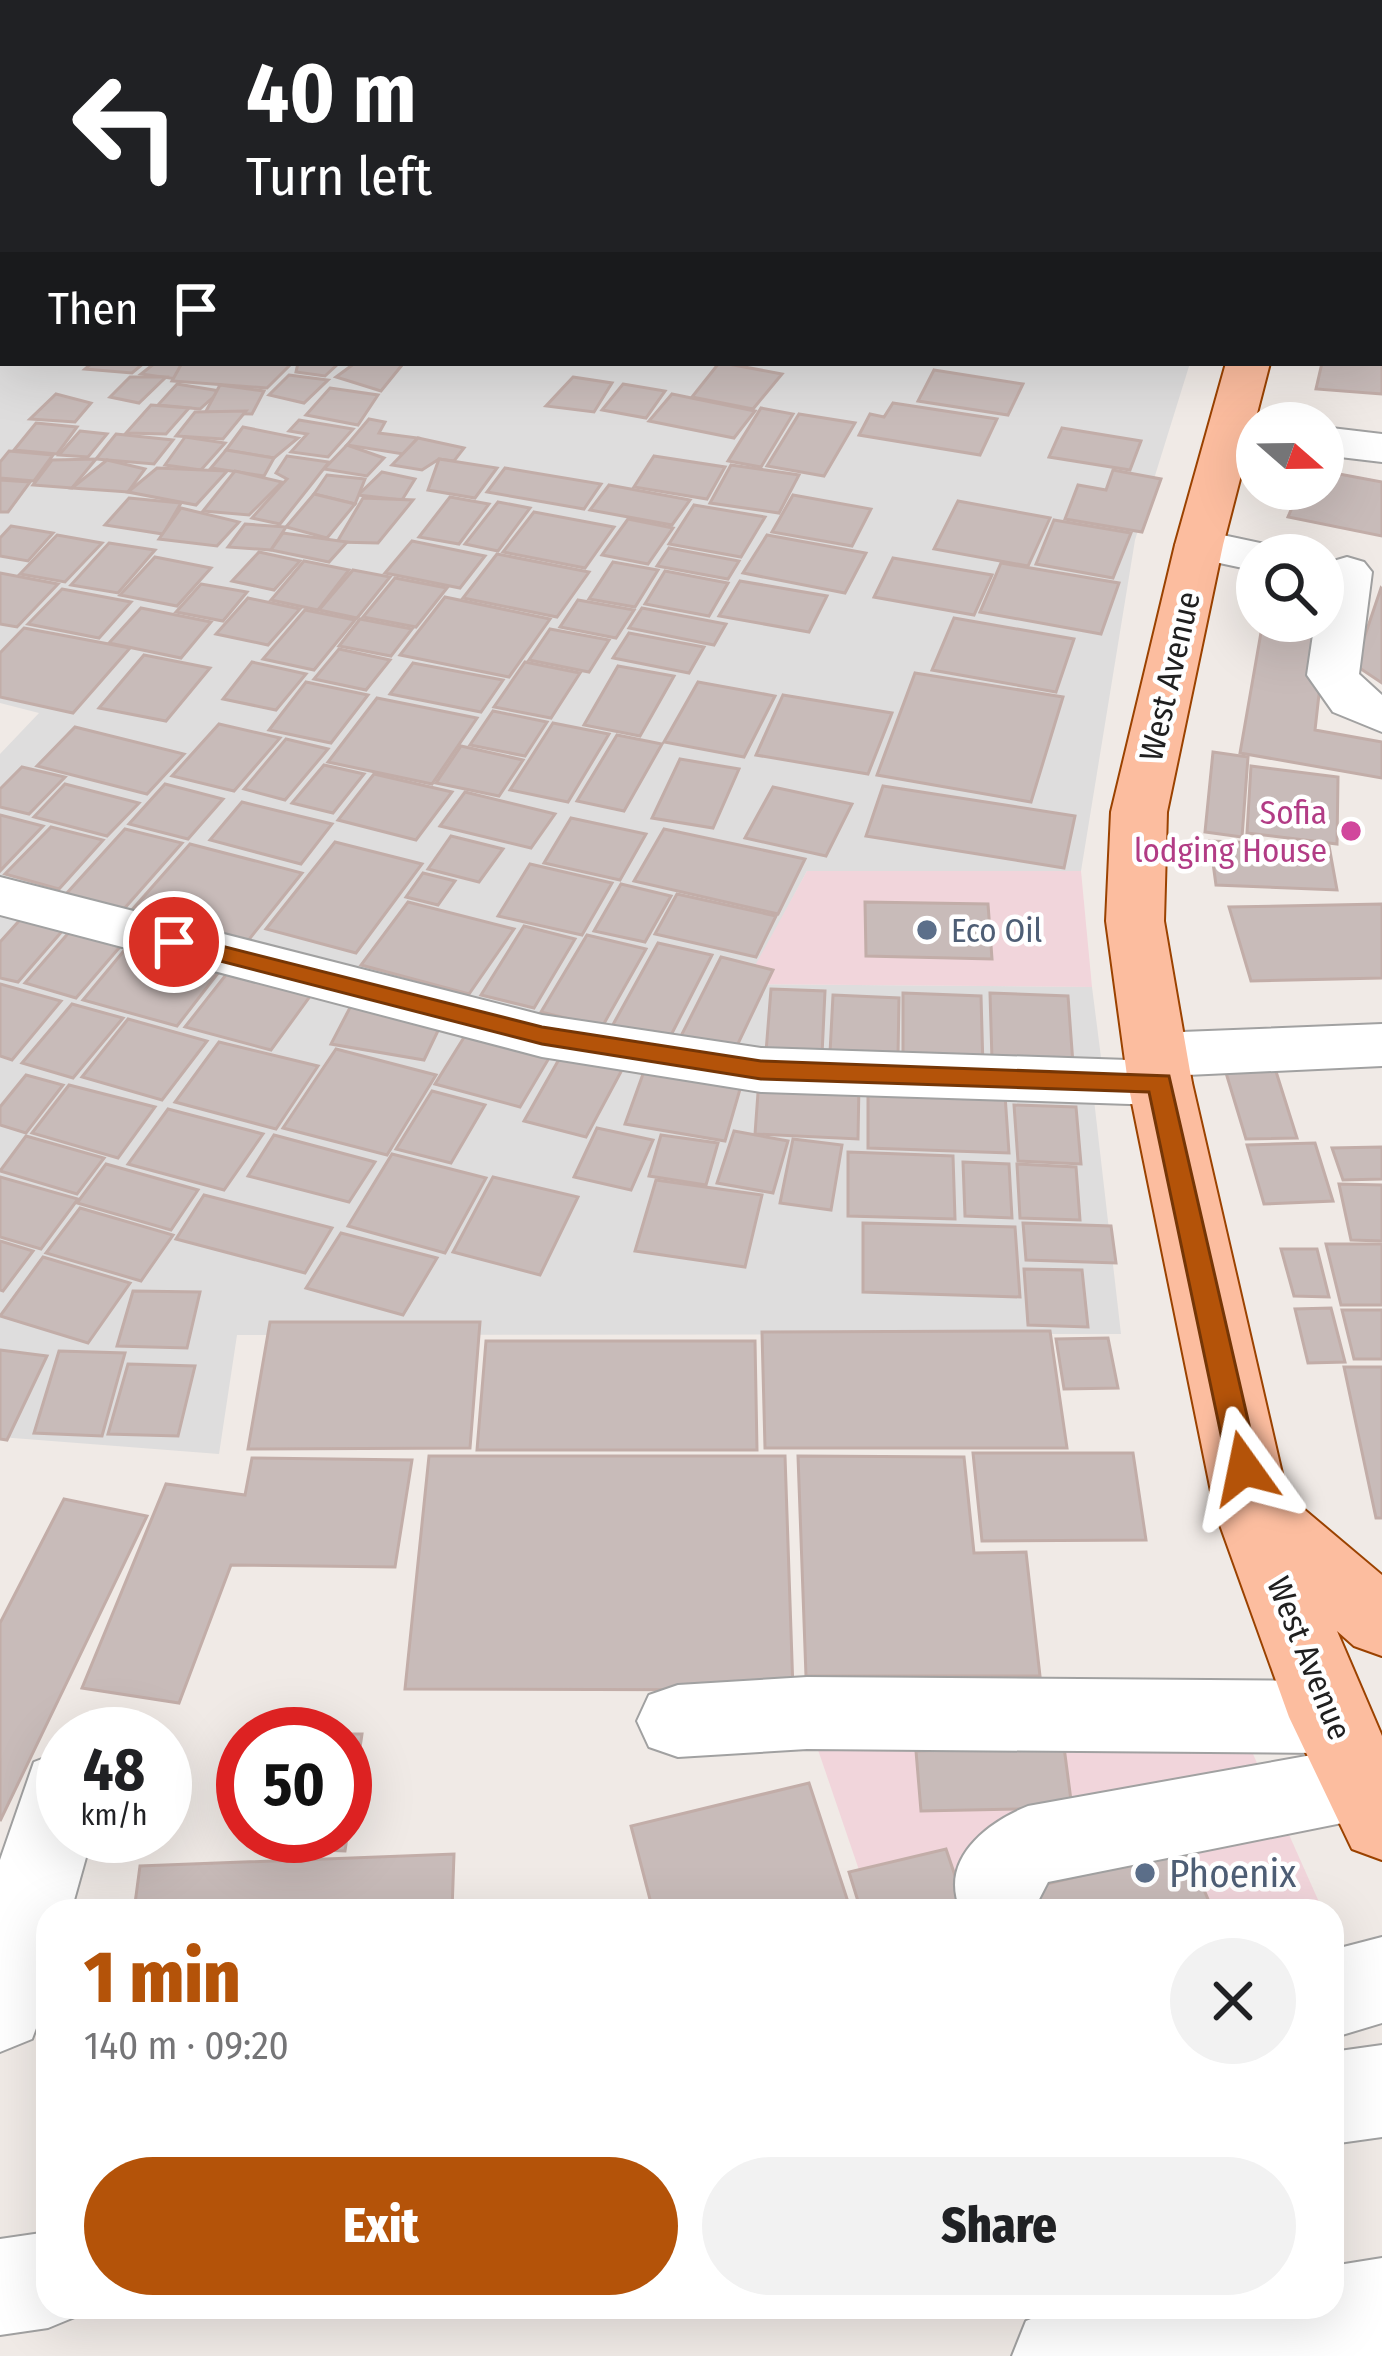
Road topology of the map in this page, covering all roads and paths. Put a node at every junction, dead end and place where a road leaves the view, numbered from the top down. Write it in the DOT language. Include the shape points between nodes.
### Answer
graph roads {
  1 [pos="1248,366"];
  2 [pos="1246,402"];
  3 [pos="1344,443"];
  4 [pos="1382,448"];
  5 [pos="1236,452"];
  6 [pos="1198,545"];
  7 [pos="1236,552"];
  8 [pos="1351,575"];
  9 [pos="1382,716"];
  10 [pos="0,896"];
  11 [pos="1382,1045"];
  12 [pos="1158,1069"];
  13 [pos="1253,1511"];
  14 [pos="1382,1622"];
  15 [pos="678,1721"];
  16 [pos="1359,1774"];
  17 [pos="42,1863"];
  18 [pos="997,1895"];
  19 [pos="1382,1980"];
  20 [pos="1344,1991"];
  21 [pos="0,2008"];
  22 [pos="1382,2091"];
  23 [pos="1344,2096"];
  24 [pos="36,2282"];
  25 [pos="0,2287"];
  26 [pos="1382,2307"];
  27 [pos="1344,2313"];
  28 [pos="1303,2319"];
  29 [pos="1061,2356"];
  1 -- 2 [label="main road, West Avenue"];
  3 -- 4 [label="street"];
  5 -- 6 [label="main road, West Avenue"];
  6 -- 7 [label="street"];
  6 -- 12 [label="main road, West Avenue" via="1139,812 1135,921"];
  8 -- 9 [label="street" via="1333,675 1352,701"];
  10 -- 12 [label="street" via="542,1036 761,1070"];
  11 -- 12 [label="street"];
  12 -- 13 [label="main road, West Avenue"];
  13 -- 14 [label="main road"];
  13 -- 16 [label="main road, West Avenue"];
  15 -- 16 [label="street" via="807,1713"];
  16 -- 18 [label="street" via="1028,1846 1003,1865"];
  17 -- 21 [label="street"];
  19 -- 20 [label="street"];
  22 -- 23 [label="street"];
  24 -- 25 [label="street"];
  26 -- 27 [label="street"];
  28 -- 29 [label="street"];
}
